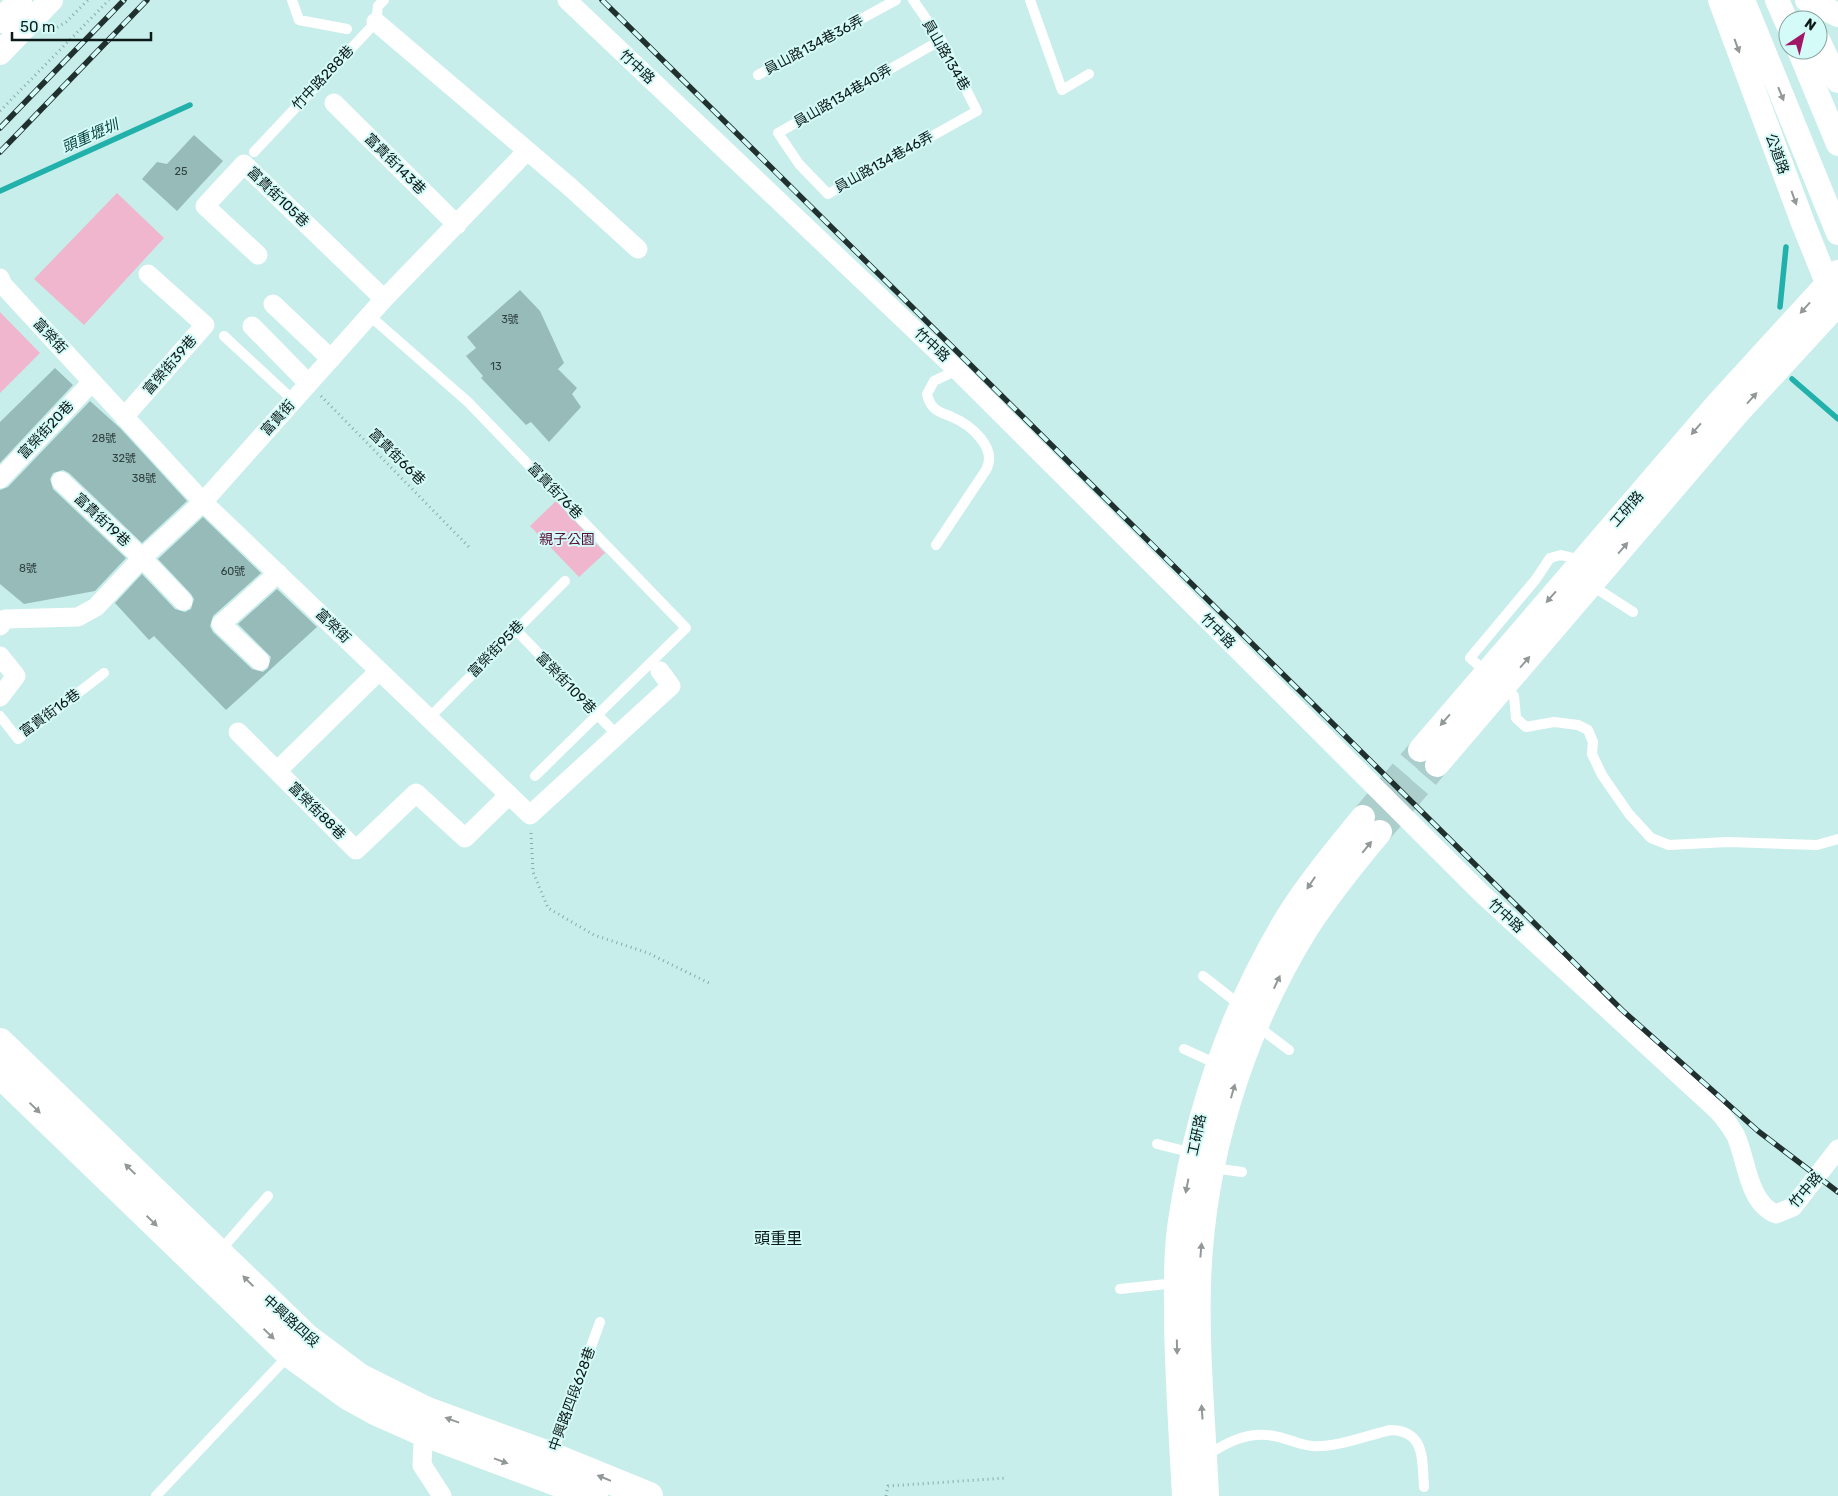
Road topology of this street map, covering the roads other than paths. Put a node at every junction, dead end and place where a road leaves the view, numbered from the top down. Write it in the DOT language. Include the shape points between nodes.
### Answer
graph roads {
  1 [pos="20,0"];
  2 [pos="51,0"];
  3 [pos="292,0"];
  4 [pos="384,0"];
  5 [pos="567,0"];
  6 [pos="896,0"];
  7 [pos="913,0"];
  8 [pos="1030,0"];
  9 [pos="1720,0"];
  10 [pos="1743,0"];
  11 [pos="1807,0"];
  12 [pos="1838,15"];
  13 [pos="0,21"];
  14 [pos="376,22"];
  15 [pos="347,29"];
  16 [pos="941,40"];
  17 [pos="0,53"];
  18 [pos="1803,60"];
  19 [pos="1828,60"];
  20 [pos="1089,74"];
  21 [pos="758,75"];
  22 [pos="1838,81"];
  23 [pos="334,103"];
  24 [pos="977,111"];
  25 [pos="1838,144"];
  26 [pos="527,151"];
  27 [pos="254,152"];
  28 [pos="798,164"];
  29 [pos="457,225"];
  30 [pos="1838,233"];
  31 [pos="638,249"];
  32 [pos="258,255"];
  33 [pos="148,274"];
  34 [pos="0,278"];
  35 [pos="1836,294"];
  36 [pos="384,299"];
  37 [pos="273,304"];
  38 [pos="370,316"];
  39 [pos="252,326"];
  40 [pos="224,336"];
  41 [pos="331,359"];
  42 [pos="957,370"];
  43 [pos="92,382"];
  44 [pos="308,383"];
  45 [pos="294,401"];
  46 [pos="124,417"];
  47 [pos="0,479"];
  48 [pos="61,481"];
  49 [pos="203,502"];
  50 [pos="936,545"];
  51 [pos="142,558"];
  52 [pos="1583,560"];
  53 [pos="278,573"];
  54 [pos="565,581"];
  55 [pos="1591,584"];
  56 [pos="183,601"];
  57 [pos="1633,612"];
  58 [pos="0,626"];
  59 [pos="515,630"];
  60 [pos="0,656"];
  61 [pos="260,661"];
  62 [pos="656,667"];
  63 [pos="379,670"];
  64 [pos="104,673"];
  65 [pos="0,697"];
  66 [pos="597,715"];
  67 [pos="0,716"];
  68 [pos="429,718"];
  69 [pos="238,732"];
  70 [pos="617,735"];
  71 [pos="277,771"];
  72 [pos="535,776"];
  73 [pos="509,795"];
  74 [pos="1838,839"];
  75 [pos="1203,976"];
  76 [pos="1240,1005"];
  77 [pos="1257,1026"];
  78 [pos="0,1042"];
  79 [pos="1184,1049"];
  80 [pos="1289,1050"];
  81 [pos="1217,1064"];
  82 [pos="0,1074"];
  83 [pos="1157,1144"];
  84 [pos="1838,1150"];
  85 [pos="1193,1153"];
  86 [pos="1213,1168"];
  87 [pos="1242,1172"];
  88 [pos="268,1196"];
  89 [pos="218,1253"];
  90 [pos="1176,1283"];
  91 [pos="1120,1289"];
  92 [pos="600,1322"];
  93 [pos="299,1346"];
  94 [pos="424,1421"];
  95 [pos="1205,1456"];
  96 [pos="547,1466"];
  97 [pos="1424,1487"];
  98 [pos="156,1496"];
  99 [pos="442,1496"];
  100 [pos="594,1496"];
  101 [pos="650,1496"];
  102 [pos="1184,1496"];
  103 [pos="1207,1496"];
  1 -- 13 [label="street"];
  2 -- 17 [label="street"];
  3 -- 15 [label="lane" via="299,20"];
  4 -- 14 [label="lane, 竹中路288巷" via="378,6"];
  5 -- 42 [label="street, 竹中路"];
  6 -- 21 [label="lane, 員山路134巷36弄"];
  7 -- 16 [label="lane, 員山路134巷"];
  8 -- 20 [label="lane" via="1062,90"];
  9 -- 35 [label="street, 公道路, one-way"];
  10 -- 30 [label="street, 公道路, one-way"];
  11 -- 12 [label="street"];
  14 -- 26 [label="street"];
  14 -- 27 [label="lane, 竹中路288巷"];
  16 -- 24 [label="lane, 員山路134巷"];
  16 -- 28 [label="lane, 員山路134巷40弄" via="778,133"];
  18 -- 25 [label="street"];
  19 -- 22 [label="street"];
  23 -- 29 [label="street, 富貴街143巷"];
  24 -- 28 [label="lane, 員山路134巷46弄" via="828,194"];
  26 -- 29 [label="street, 富貴街"];
  26 -- 31 [label="street"];
  29 -- 36 [label="street, 富貴街"];
  32 -- 36 [label="street, 富貴街105巷" via="205,206 244,164"];
  33 -- 46 [label="street, 富榮街39巷" via="205,325"];
  34 -- 43 [label="street, 富榮街"];
  35 -- 52 [label="street, 工研路, one-way" via="1718,403"];
  55 -- 35 [label="street, 工研路, one-way"];
  36 -- 38 [label="street, 富貴街"];
  37 -- 41 [label="street"];
  38 -- 41 [label="street, 富貴街"];
  38 -- 62 [label="lane, 富貴街76巷" via="468,402 686,628"];
  39 -- 44 [label="street"];
  40 -- 45 [label="lane"];
  41 -- 44 [label="street, 富貴街"];
  42 -- 50 [label="lane" via="934,381 927,394 929,401 934,408 964,423 974,432 989,451 990,458 986,470"];
  42 -- 84 [label="street, 竹中路" via="1481,893 1718,1111 1736,1136 1755,1193 1768,1211 1776,1214 1793,1207"];
  43 -- 46 [label="street, 富榮街"];
  43 -- 47 [label="street, 富榮街20巷"];
  44 -- 45 [label="street, 富貴街"];
  45 -- 49 [label="street, 富貴街"];
  46 -- 49 [label="street, 富榮街"];
  48 -- 51 [label="street, 富貴街19巷"];
  49 -- 51 [label="street, 富貴街"];
  49 -- 53 [label="street, 富榮街"];
  51 -- 56 [label="street, 富貴街19巷"];
  51 -- 58 [label="street, 富貴街" via="96,607 78,617 5,618"];
  52 -- 55 [label="street, 工研路, one-way" via="1428,758"];
  52 -- 74 [label="lane" via="1562,555 1550,558 1470,658 1514,696 1516,718 1526,727 1554,722 1578,725 1588,730 1593,742 1592,754 1602,775 1629,814 1651,838 1669,846 1728,842 1817,845"];
  53 -- 61 [label="street" via="221,624"];
  53 -- 63 [label="street, 富榮街"];
  54 -- 59 [label="lane, 富榮街95巷"];
  55 -- 57 [label="lane"];
  59 -- 66 [label="lane, 富榮街109巷"];
  59 -- 68 [label="lane, 富榮街95巷"];
  60 -- 65 [label="street" via="16,676"];
  62 -- 66 [label="lane, 富貴街76巷"];
  62 -- 70 [label="street" via="671,686"];
  63 -- 68 [label="street, 富榮街"];
  63 -- 71 [label="street, 富榮街88巷"];
  64 -- 67 [label="lane, 富貴街16巷" via="18,738"];
  66 -- 70 [label="lane, 富榮街109巷"];
  66 -- 72 [label="lane, 富貴街76巷"];
  68 -- 73 [label="street, 富榮街"];
  69 -- 71 [label="street, 富榮街88巷"];
  70 -- 73 [label="street, 富榮街" via="530,815"];
  71 -- 73 [label="street, 富榮街88巷" via="356,850 416,793 466,838"];
  75 -- 76 [label="lane"];
  77 -- 76 [label="street, 工研路, one-way" via="1307,928 1339,882 1371,824 1321,868 1288,916"];
  76 -- 81 [label="street, 工研路"];
  77 -- 80 [label="lane"];
  86 -- 77 [label="street, 工研路, one-way" via="1238,1073"];
  89 -- 78 [label="main road, 中興路四段, one-way"];
  79 -- 81 [label="lane"];
  81 -- 85 [label="street, 工研路"];
  82 -- 93 [label="main road, 中興路四段, one-way"];
  83 -- 85 [label="lane"];
  85 -- 90 [label="street, 工研路, one-way" via="1180,1222"];
  86 -- 87 [label="lane"];
  95 -- 86 [label="street, 工研路, one-way" via="1198,1370 1199,1284 1203,1227"];
  88 -- 89 [label="lane"];
  93 -- 89 [label="main road, 中興路四段, one-way"];
  90 -- 91 [label="lane"];
  90 -- 102 [label="street, 工研路, one-way"];
  92 -- 96 [label="lane, 中興路四段628巷"];
  93 -- 94 [label="main road, 中興路四段" via="359,1377"];
  93 -- 98 [label="lane"];
  94 -- 96 [label="main road, 中興路四段"];
  94 -- 99 [label="street" via="422,1465"];
  95 -- 97 [label="lane" via="1231,1440 1245,1436 1275,1436 1312,1446 1400,1430 1410,1434 1421,1451"];
  95 -- 103 [label="street, 工研路"];
  96 -- 100 [label="main road, 中興路四段"];
  101 -- 96 [label="main road, 中興路四段, one-way"];
}
